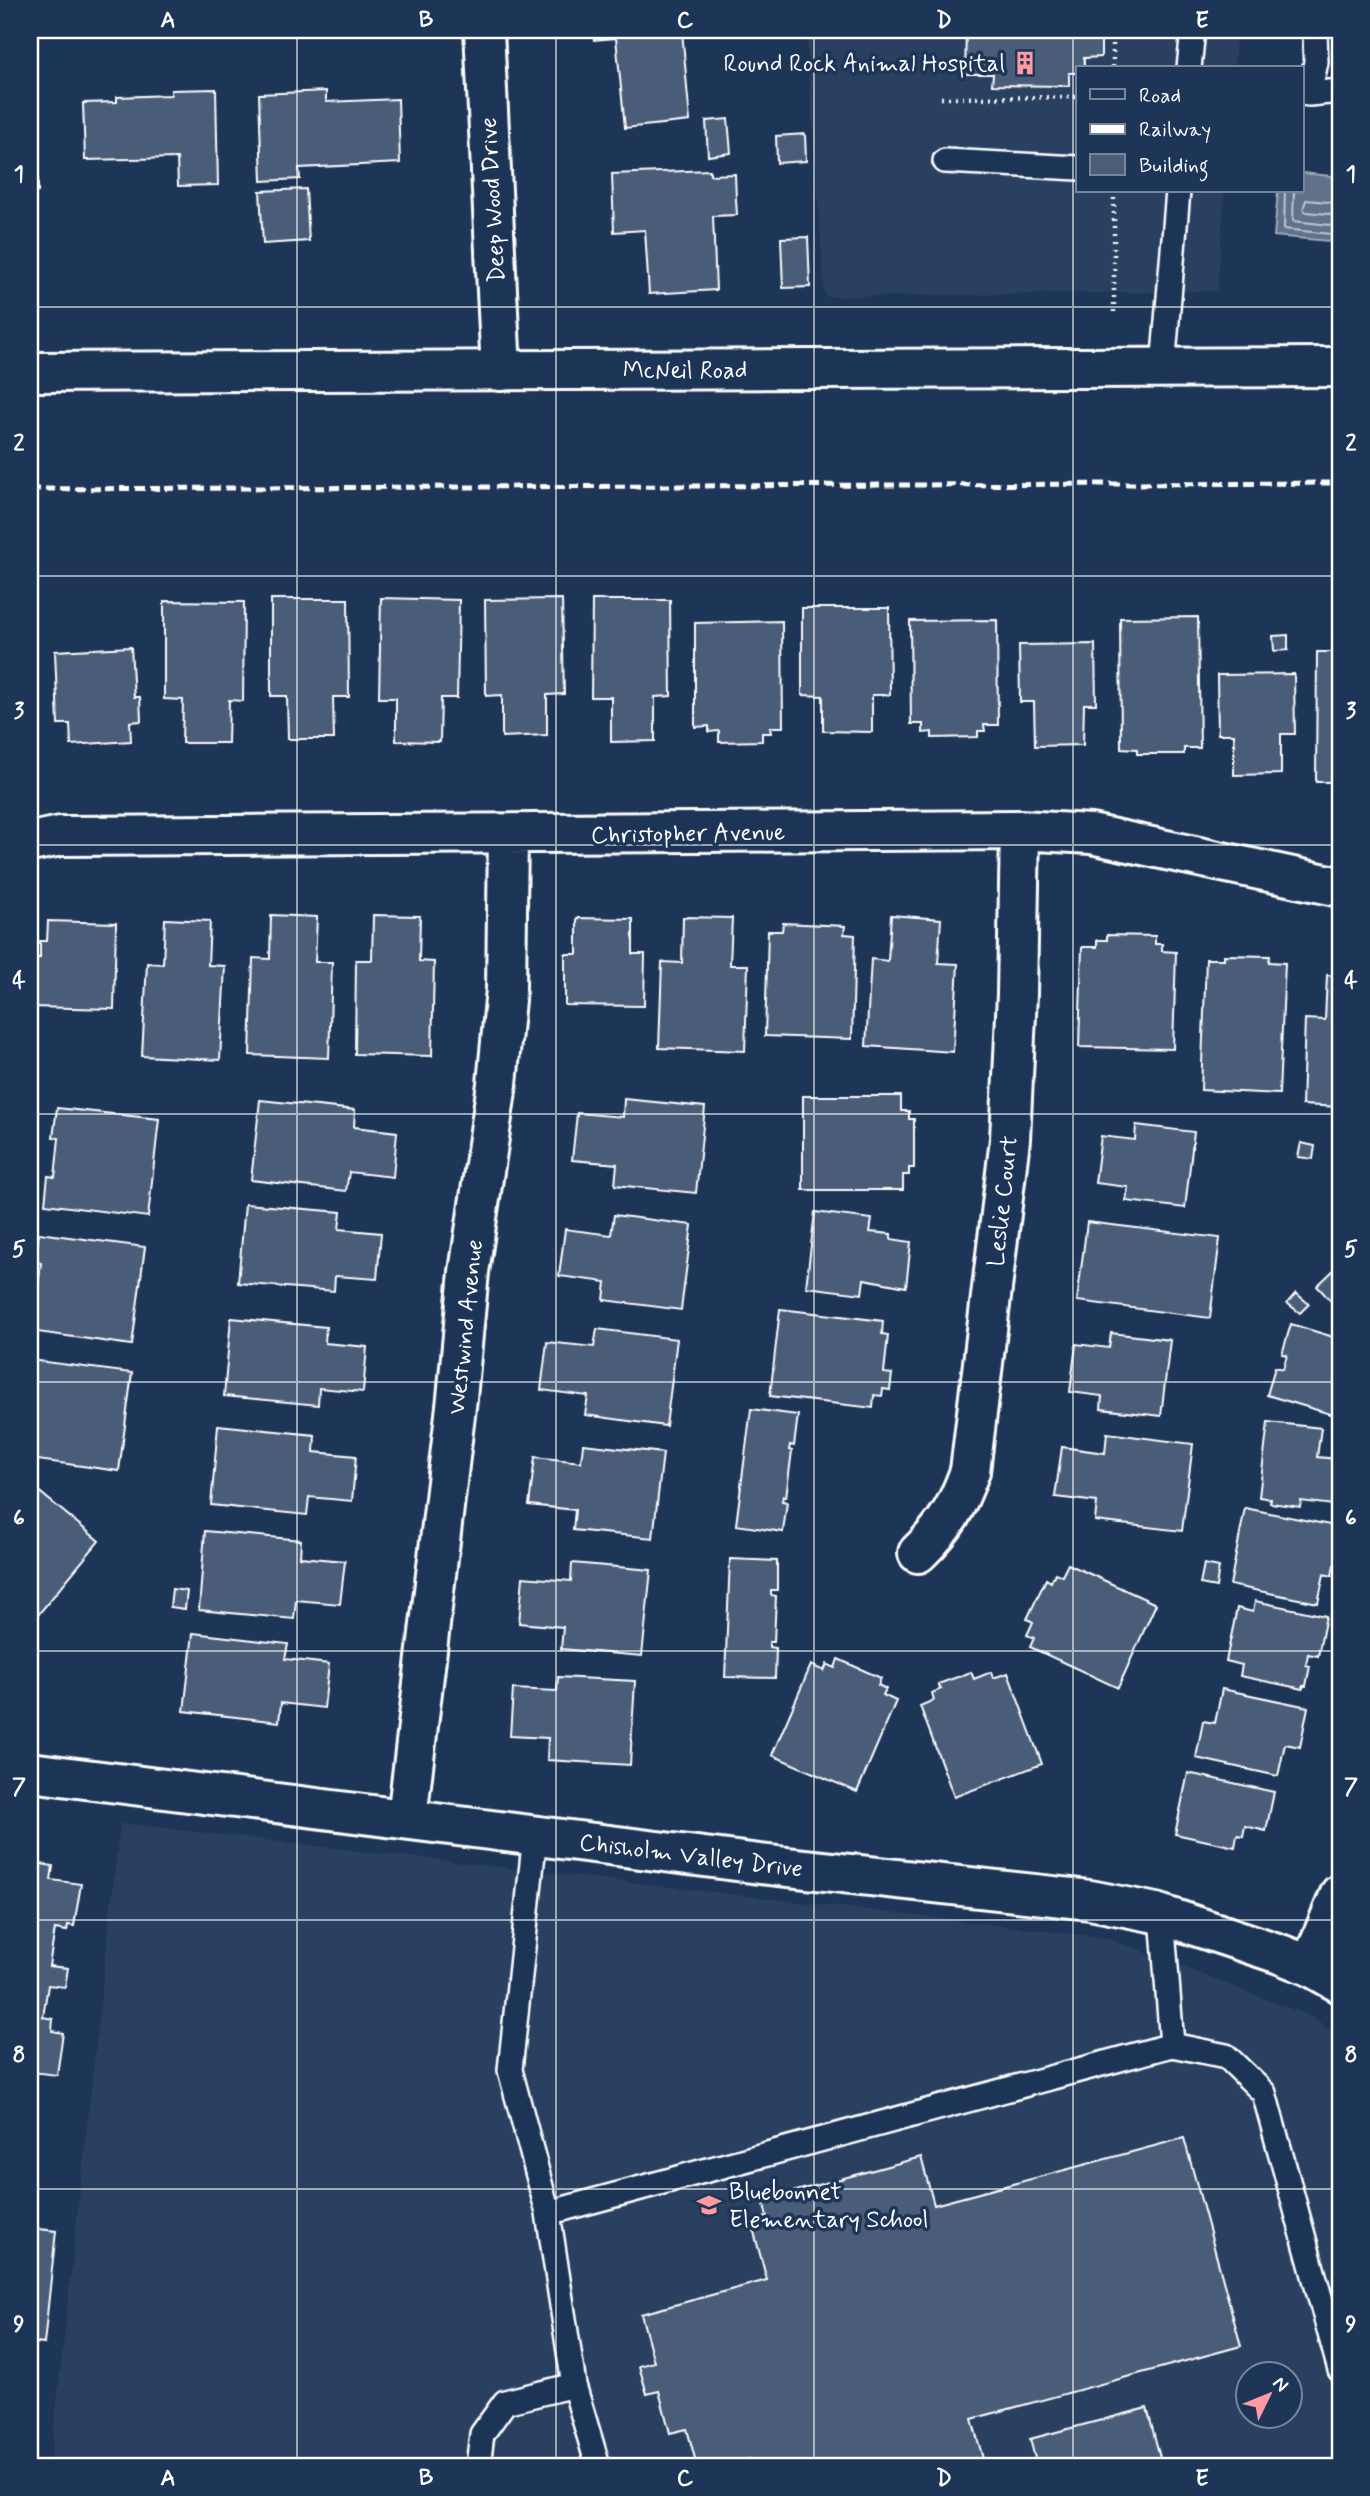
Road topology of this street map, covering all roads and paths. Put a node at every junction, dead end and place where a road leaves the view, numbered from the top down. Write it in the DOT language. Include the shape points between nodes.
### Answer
graph roads {
  1 [pos="484,30"];
  2 [pos="1113,30"];
  3 [pos="1193,30"];
  4 [pos="1315,30"];
  5 [pos="1113,66"];
  6 [pos="1189,66"];
  7 [pos="1340,91"];
  8 [pos="1306,94"];
  9 [pos="1076,97"];
  10 [pos="942,98"];
  11 [pos="944,161"];
  12 [pos="1076,168"];
  13 [pos="1114,192"];
  14 [pos="1178,192"];
  15 [pos="1114,316"];
  16 [pos="1340,367"];
  17 [pos="1163,368"];
  18 [pos="501,371"];
  19 [pos="30,372"];
  20 [pos="1020,830"];
  21 [pos="508,835"];
  22 [pos="30,842"];
  23 [pos="1340,887"];
  24 [pos="918,1553"];
  25 [pos="30,1772"];
  26 [pos="407,1818"];
  27 [pos="536,1835"];
  28 [pos="1340,1894"];
  29 [pos="1162,1915"];
  30 [pos="1325,1974"];
  31 [pos="1172,2045"];
  32 [pos="548,2213"];
  33 [pos="1340,2370"];
  34 [pos="574,2385"];
  35 [pos="478,2466"];
  36 [pos="598,2466"];
  1 -- 18 [label="street, Deep Wood Drive"];
  2 -- 5 [label="path"];
  3 -- 6 [label="lane"];
  4 -- 8 [label="lane" via="1317,62"];
  7 -- 8 [label="lane"];
  9 -- 10 [label="path"];
  11 -- 12 [label="lane"];
  13 -- 15 [label="path"];
  14 -- 17 [label="lane"];
  16 -- 17 [label="street, McNeil Road"];
  17 -- 18 [label="street, McNeil Road"];
  18 -- 19 [label="street, McNeil Road"];
  20 -- 21 [label="street, Christopher Avenue"];
  20 -- 23 [label="street, Christopher Avenue" via="1091,834"];
  20 -- 24 [label="street, Leslie Court" via="1010,1139 970,1471 958,1505"];
  21 -- 22 [label="street, Christopher Avenue" via="61,836"];
  21 -- 26 [label="street, Westwind Avenue" via="506,989 499,1070 469,1272"];
  25 -- 26 [label="street, Chisholm Valley Drive"];
  26 -- 27 [label="street, Chisholm Valley Drive"];
  27 -- 29 [label="street, Chisholm Valley Drive" via="1090,1900"];
  27 -- 32 [label="lane" via="509,2070"];
  28 -- 30 [label="street"];
  29 -- 30 [label="street, Chisholm Valley Drive"];
  29 -- 31 [label="lane"];
  31 -- 32 [label="lane"];
  31 -- 33 [label="lane" via="1226,2056 1264,2093"];
  32 -- 34 [label="lane"];
  34 -- 35 [label="lane" via="505,2402 482,2434"];
  34 -- 36 [label="lane"];
}
